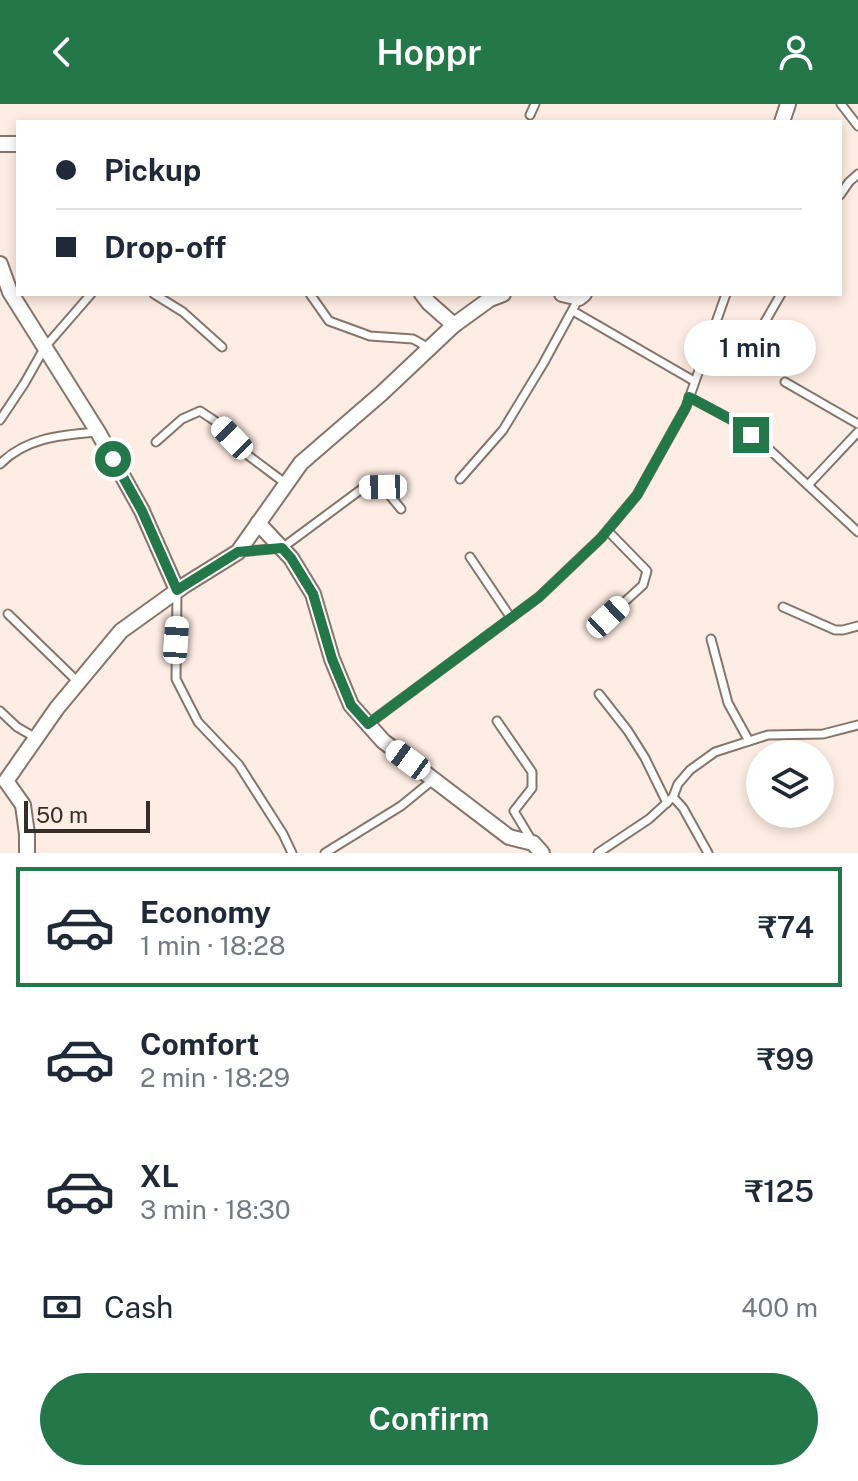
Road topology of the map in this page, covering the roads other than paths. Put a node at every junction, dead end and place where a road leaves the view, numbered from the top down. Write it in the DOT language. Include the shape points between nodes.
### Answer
graph roads {
  1 [pos="535,104"];
  2 [pos="841,104"];
  3 [pos="530,115"];
  4 [pos="858,126"];
  5 [pos="858,174"];
  6 [pos="842,192"];
  7 [pos="1,268"];
  8 [pos="89,296"];
  9 [pos="157,296"];
  10 [pos="311,296"];
  11 [pos="424,296"];
  12 [pos="498,296"];
  13 [pos="725,296"];
  14 [pos="780,296"];
  15 [pos="579,301"];
  16 [pos="454,325"];
  17 [pos="762,327"];
  18 [pos="45,347"];
  19 [pos="222,347"];
  20 [pos="429,348"];
  21 [pos="694,381"];
  22 [pos="785,382"];
  23 [pos="689,397"];
  24 [pos="0,420"];
  25 [pos="858,424"];
  26 [pos="98,432"];
  27 [pos="858,432"];
  28 [pos="156,442"];
  29 [pos="0,464"];
  30 [pos="460,479"];
  31 [pos="285,483"];
  32 [pos="808,485"];
  33 [pos="401,509"];
  34 [pos="258,523"];
  35 [pos="608,531"];
  36 [pos="858,532"];
  37 [pos="282,548"];
  38 [pos="238,552"];
  39 [pos="470,557"];
  40 [pos="177,590"];
  41 [pos="783,607"];
  42 [pos="8,614"];
  43 [pos="608,617"];
  44 [pos="511,618"];
  45 [pos="858,626"];
  46 [pos="711,639"];
  47 [pos="78,682"];
  48 [pos="599,694"];
  49 [pos="0,711"];
  50 [pos="497,721"];
  51 [pos="368,724"];
  52 [pos="858,725"];
  53 [pos="36,738"];
  54 [pos="748,740"];
  55 [pos="752,740"];
  56 [pos="746,742"];
  57 [pos="434,779"];
  58 [pos="3,785"];
  59 [pos="670,800"];
  60 [pos="538,848"];
  61 [pos="27,853"];
  62 [pos="292,853"];
  63 [pos="325,853"];
  64 [pos="598,853"];
  65 [pos="708,853"];
  1 -- 3 [label="lane"];
  2 -- 4 [label="lane"];
  5 -- 6 [label="lane"];
  7 -- 18 [label="street"];
  8 -- 18 [label="lane"];
  9 -- 19 [label="lane"];
  10 -- 20 [label="lane" via="329,321 370,336 413,339"];
  11 -- 16 [label="street"];
  12 -- 16 [label="street"];
  13 -- 21 [label="lane"];
  14 -- 17 [label="lane"];
  15 -- 21 [label="lane"];
  15 -- 30 [label="lane" via="503,430"];
  16 -- 20 [label="street"];
  18 -- 24 [label="lane"];
  18 -- 26 [label="street"];
  20 -- 31 [label="street"];
  21 -- 23 [label="lane"];
  22 -- 25 [label="lane"];
  23 -- 32 [label="lane" via="732,420"];
  23 -- 35 [label="lane" via="637,495"];
  26 -- 29 [label="lane" via="32,442"];
  26 -- 40 [label="street" via="142,511"];
  27 -- 32 [label="lane"];
  28 -- 31 [label="lane" via="200,411"];
  31 -- 34 [label="street"];
  32 -- 36 [label="lane"];
  33 -- 37 [label="lane" via="383,487 363,488"];
  34 -- 37 [label="street"];
  34 -- 38 [label="street"];
  35 -- 43 [label="lane" via="647,571 643,585"];
  35 -- 44 [label="lane"];
  37 -- 38 [label="lane"];
  37 -- 51 [label="street" via="313,594 351,705"];
  38 -- 40 [label="street"];
  39 -- 44 [label="lane"];
  40 -- 47 [label="street" via="121,631"];
  40 -- 62 [label="lane" via="176,679 198,722 239,765"];
  41 -- 45 [label="lane" via="835,630"];
  42 -- 47 [label="lane"];
  44 -- 51 [label="lane"];
  46 -- 54 [label="lane" via="728,703"];
  47 -- 53 [label="street"];
  48 -- 59 [label="lane"];
  49 -- 53 [label="lane"];
  50 -- 60 [label="lane" via="532,772 532,788 514,811"];
  51 -- 57 [label="street"];
  52 -- 55 [label="lane"];
  53 -- 58 [label="street"];
  56 -- 59 [label="lane" via="715,752 690,770"];
  57 -- 60 [label="street" via="509,837"];
  57 -- 63 [label="lane"];
  58 -- 61 [label="street" via="23,805"];
  59 -- 64 [label="lane"];
  59 -- 65 [label="lane" via="683,808"];
}
